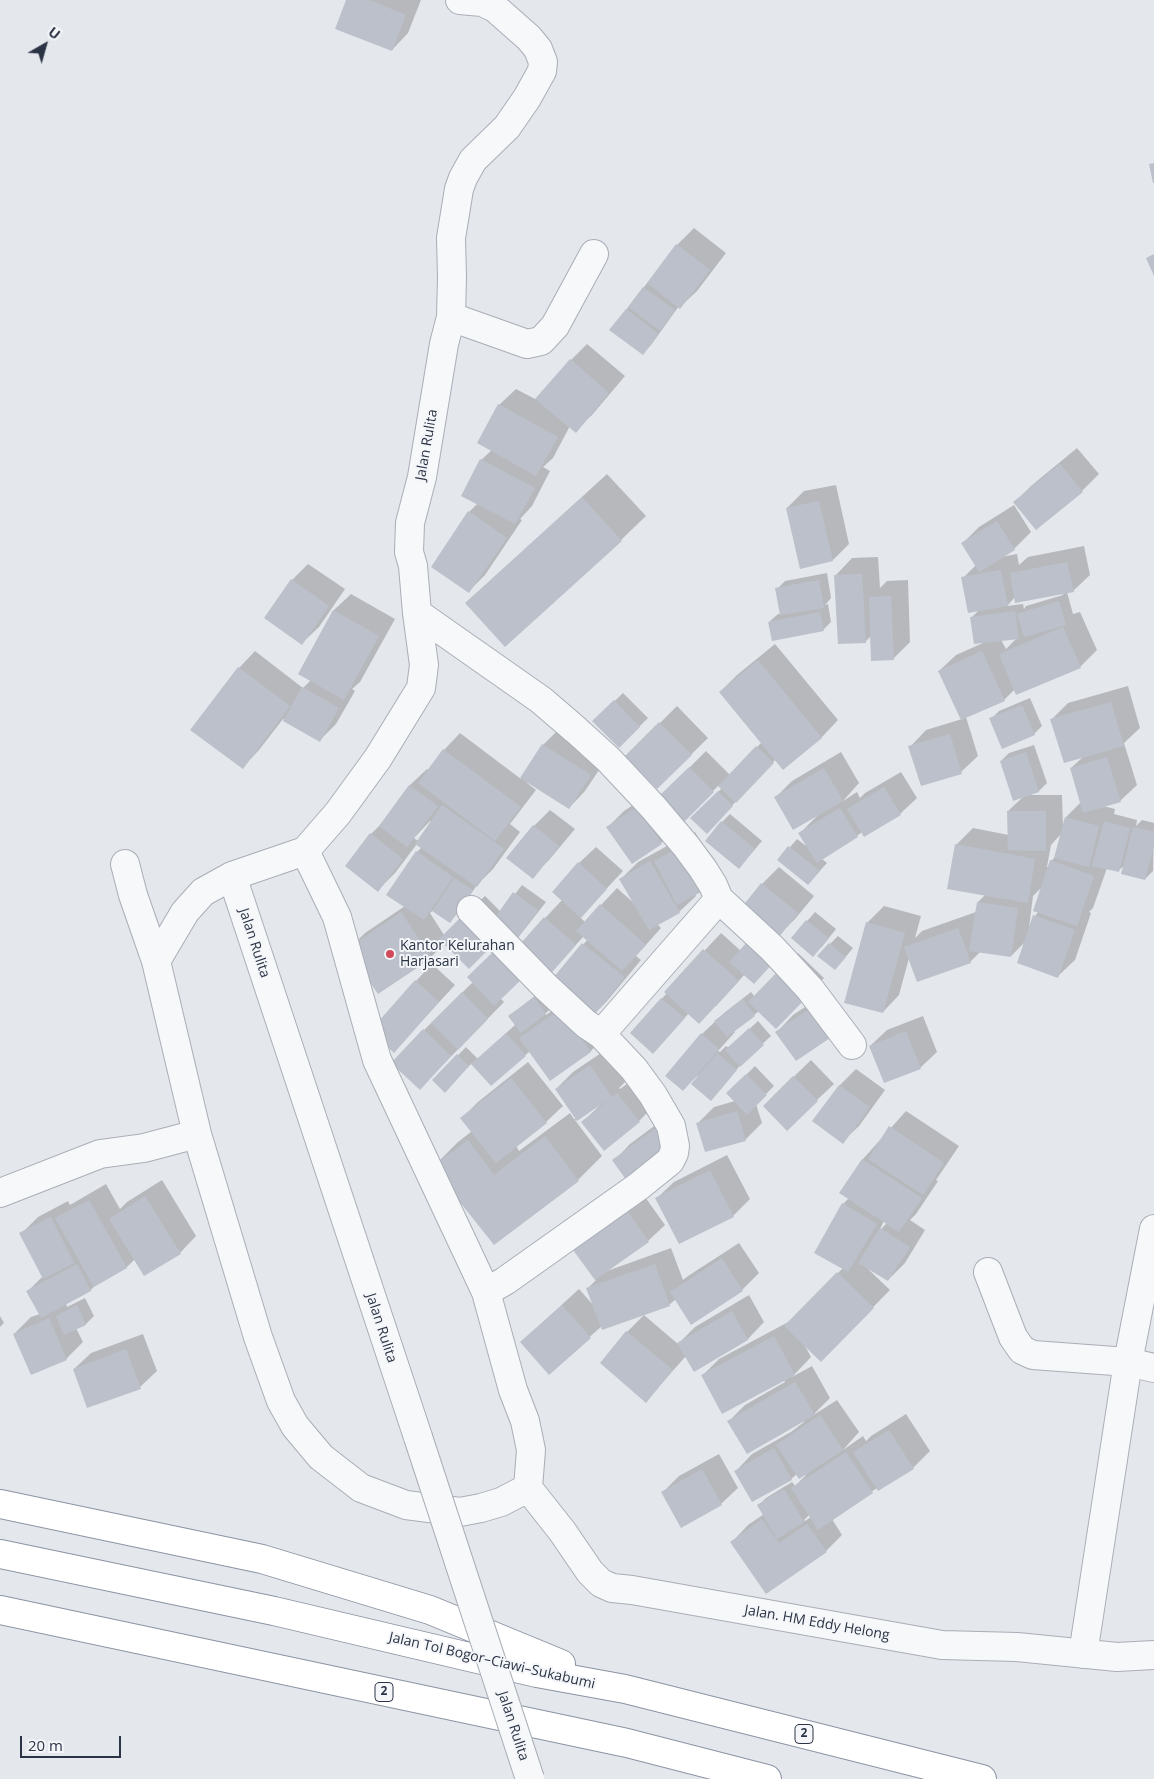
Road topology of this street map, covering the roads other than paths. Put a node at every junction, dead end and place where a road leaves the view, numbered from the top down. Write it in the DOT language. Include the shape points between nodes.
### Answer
graph roads {
  1 [pos="460,0"];
  2 [pos="594,254"];
  3 [pos="451,317"];
  4 [pos="417,614"];
  5 [pos="305,851"];
  6 [pos="125,864"];
  7 [pos="232,876"];
  8 [pos="719,899"];
  9 [pos="471,910"];
  10 [pos="156,961"];
  11 [pos="601,1034"];
  12 [pos="852,1044"];
  13 [pos="197,1134"];
  14 [pos="0,1193"];
  15 [pos="1154,1229"];
  16 [pos="988,1272"];
  17 [pos="486,1292"];
  18 [pos="1141,1365"];
  19 [pos="528,1488"];
  20 [pos="0,1504"];
  21 [pos="0,1554"];
  22 [pos="0,1610"];
  23 [pos="1083,1654"];
  24 [pos="1154,1655"];
  25 [pos="625,1689"];
  26 [pos="530,1779"];
  27 [pos="767,1779"];
  28 [pos="982,1779"];
  1 -- 3 [label="street, Jalan Rulita" via="482,2 494,8 530,38 543,62 536,84 518,112 473,160 462,178 451,238"];
  2 -- 3 [label="street" via="555,326 541,341 527,344"];
  3 -- 4 [label="street, Jalan Rulita" via="422,477 410,523 409,552"];
  4 -- 5 [label="street, Jalan Rulita" via="424,665 421,688 378,758"];
  4 -- 8 [label="street" via="541,700 583,736 675,833 703,869"];
  5 -- 7 [label="street"];
  5 -- 17 [label="street" via="337,917 377,1060"];
  6 -- 10 [label="street"];
  7 -- 10 [label="street" via="203,892 186,912"];
  7 -- 26 [label="street, Jalan Rulita, bridge"];
  8 -- 11 [label="street"];
  8 -- 12 [label="street" via="810,989"];
  9 -- 11 [label="street" via="546,987"];
  10 -- 13 [label="street"];
  11 -- 17 [label="street" via="653,1095 671,1126 674,1153 670,1161 639,1186"];
  13 -- 14 [label="street" via="144,1148 100,1154"];
  13 -- 19 [label="street" via="258,1337 281,1401 295,1426 321,1456 361,1488 406,1504 460,1512 501,1502"];
  15 -- 18 [label="street"];
  16 -- 18 [label="street" via="1013,1338 1022,1350 1033,1355"];
  17 -- 19 [label="street" via="513,1390 525,1421 530,1450"];
  18 -- 23 [label="street"];
  19 -- 23 [label="street, Jalan. HM Eddy Helong" via="590,1572 612,1588 942,1645 1017,1646"];
  20 -- 25 [label="highway" via="271,1562 430,1610"];
  21 -- 25 [label="highway, Jalan Tol Bogor–Ciawi–Sukabumi / 2" via="274,1611 537,1673"];
  22 -- 27 [label="highway, 2" via="618,1741"];
  23 -- 24 [label="street, Jalan. HM Eddy Helong" via="1117,1657"];
  25 -- 28 [label="highway, Jalan Tol Bogor–Ciawi–Sukabumi / 2"];
}
